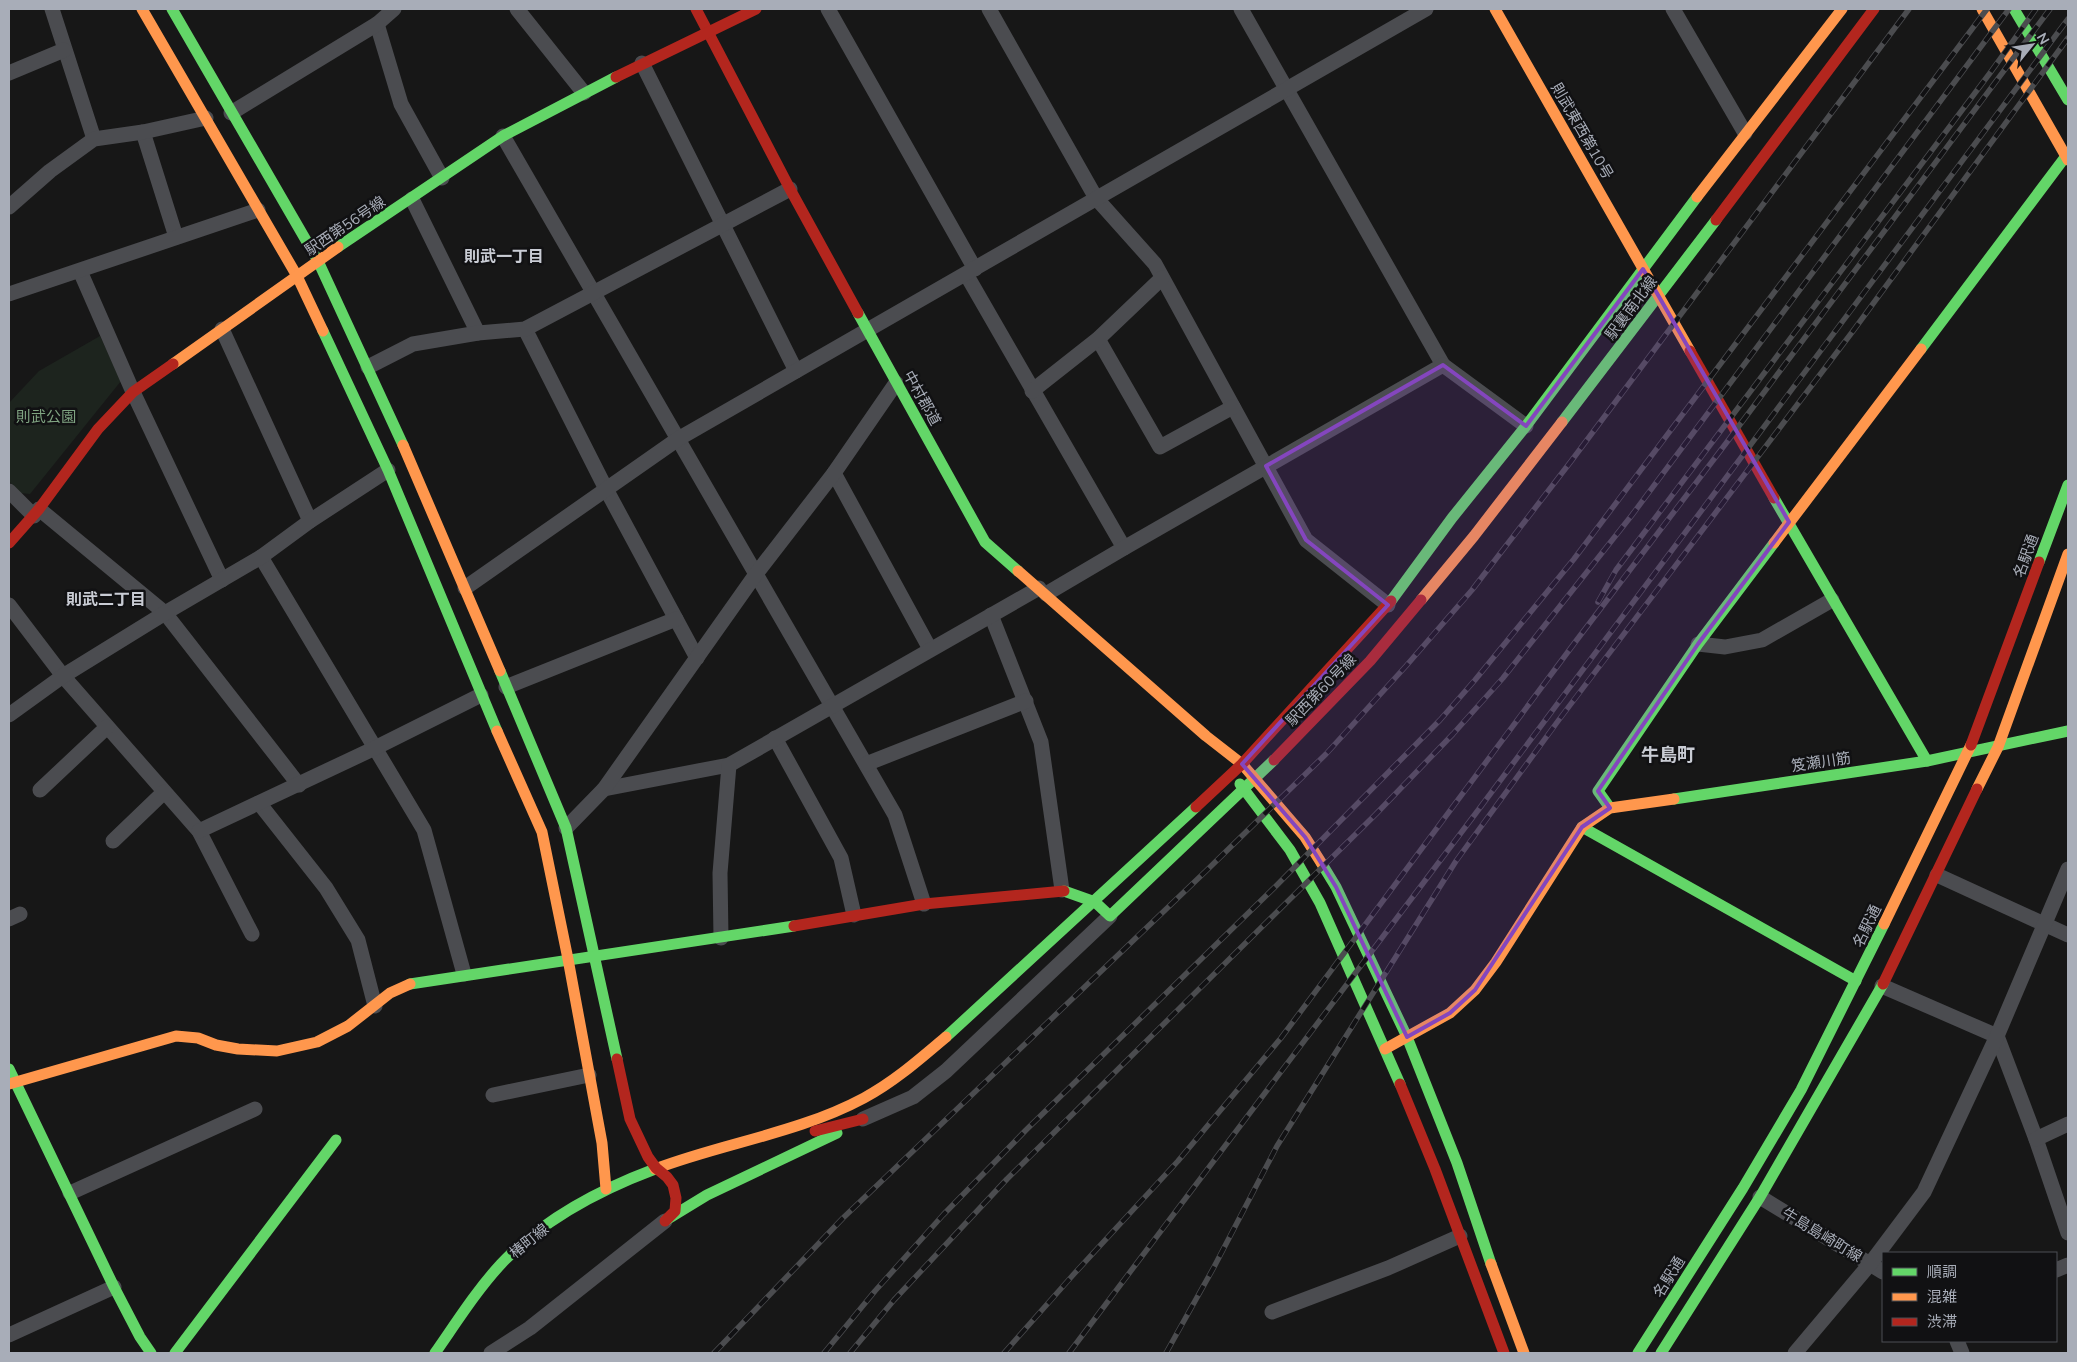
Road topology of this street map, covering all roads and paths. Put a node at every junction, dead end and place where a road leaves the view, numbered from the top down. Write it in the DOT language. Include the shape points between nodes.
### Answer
graph roads {
  1 [pos="52,9"];
  2 [pos="142,9"];
  3 [pos="172,9"];
  4 [pos="394,9"];
  5 [pos="517,9"];
  6 [pos="696,9"];
  7 [pos="756,9"];
  8 [pos="828,9"];
  9 [pos="989,9"];
  10 [pos="1241,9"];
  11 [pos="1426,9"];
  12 [pos="1495,9"];
  13 [pos="1673,9"];
  14 [pos="1842,9"];
  15 [pos="1874,9"];
  16 [pos="1982,9"];
  17 [pos="2014,9"];
  18 [pos="377,24"];
  19 [pos="709,32"];
  20 [pos="64,50"];
  21 [pos="642,63"];
  22 [pos="9,73"];
  23 [pos="1287,88"];
  24 [pos="584,93"];
  25 [pos="2068,100"];
  26 [pos="231,113"];
  27 [pos="206,118"];
  28 [pos="142,132"];
  29 [pos="1745,133"];
  30 [pos="503,136"];
  31 [pos="94,140"];
  32 [pos="2067,158"];
  33 [pos="442,178"];
  34 [pos="790,189"];
  35 [pos="1096,198"];
  36 [pos="412,199"];
  37 [pos="9,207"];
  38 [pos="258,210"];
  39 [pos="723,224"];
  40 [pos="176,238"];
  41 [pos="318,262"];
  42 [pos="1643,269"];
  43 [pos="80,271"];
  44 [pos="970,272"];
  45 [pos="297,276"];
  46 [pos="1162,278"];
  47 [pos="10,290"];
  48 [pos="594,293"];
  49 [pos="1658,297"];
  50 [pos="222,329"];
  51 [pos="525,329"];
  52 [pos="868,330"];
  53 [pos="478,332"];
  54 [pos="1098,339"];
  55 [pos="1443,365"];
  56 [pos="368,366"];
  57 [pos="796,370"];
  58 [pos="896,383"];
  59 [pos="1032,391"];
  60 [pos="133,392"];
  61 [pos="1233,407"];
  62 [pos="1526,426"];
  63 [pos="678,439"];
  64 [pos="1266,466"];
  65 [pos="388,470"];
  66 [pos="834,472"];
  67 [pos="2068,485"];
  68 [pos="606,489"];
  69 [pos="9,491"];
  70 [pos="37,512"];
  71 [pos="310,521"];
  72 [pos="1789,522"];
  73 [pos="9,543"];
  74 [pos="1124,548"];
  75 [pos="2068,554"];
  76 [pos="261,557"];
  77 [pos="756,574"];
  78 [pos="222,580"];
  79 [pos="465,588"];
  80 [pos="1042,591"];
  81 [pos="1832,600"];
  82 [pos="9,605"];
  83 [pos="1388,605"];
  84 [pos="166,613"];
  85 [pos="991,615"];
  86 [pos="676,619"];
  87 [pos="1404,620"];
  88 [pos="1698,644"];
  89 [pos="930,649"];
  90 [pos="697,658"];
  91 [pos="63,676"];
  92 [pos="506,687"];
  93 [pos="481,695"];
  94 [pos="1026,701"];
  95 [pos="831,705"];
  96 [pos="9,715"];
  97 [pos="107,727"];
  98 [pos="2068,731"];
  99 [pos="1206,736"];
  100 [pos="775,738"];
  101 [pos="1998,747"];
  102 [pos="375,748"];
  103 [pos="1968,754"];
  104 [pos="1927,761"];
  105 [pos="866,764"];
  106 [pos="1242,764"];
  107 [pos="729,765"];
  108 [pos="1232,774"];
  109 [pos="1256,779"];
  110 [pos="299,784"];
  111 [pos="604,789"];
  112 [pos="1245,789"];
  113 [pos="40,790"];
  114 [pos="164,792"];
  115 [pos="260,804"];
  116 [pos="1610,808"];
  117 [pos="1582,827"];
  118 [pos="566,828"];
  119 [pos="199,832"];
  120 [pos="113,841"];
  121 [pos="2068,869"];
  122 [pos="1937,875"];
  123 [pos="1062,890"];
  124 [pos="1095,902"];
  125 [pos="924,904"];
  126 [pos="854,915"];
  127 [pos="1110,916"];
  128 [pos="2045,925"];
  129 [pos="252,934"];
  130 [pos="2068,935"];
  131 [pos="721,938"];
  132 [pos="593,954"];
  133 [pos="568,959"];
  134 [pos="464,974"];
  135 [pos="1856,981"];
  136 [pos="1882,986"];
  137 [pos="375,1006"];
  138 [pos="1997,1036"];
  139 [pos="1407,1037"];
  140 [pos="1385,1050"];
  141 [pos="9,1070"];
  142 [pos="590,1075"];
  143 [pos="12,1083"];
  144 [pos="493,1095"];
  145 [pos="255,1109"];
  146 [pos="863,1119"];
  147 [pos="2068,1124"];
  148 [pos="2036,1139"];
  149 [pos="336,1140"];
  150 [pos="602,1143"];
  151 [pos="656,1169"];
  152 [pos="606,1190"];
  153 [pos="70,1193"];
  154 [pos="1760,1197"];
  155 [pos="665,1221"];
  156 [pos="2068,1233"];
  157 [pos="1460,1236"];
  158 [pos="1870,1264"];
  159 [pos="1882,1271"];
  160 [pos="114,1287"];
  161 [pos="1272,1312"];
  162 [pos="9,1335"];
  163 [pos="151,1353"];
  164 [pos="175,1353"];
  165 [pos="435,1353"];
  166 [pos="491,1353"];
  167 [pos="1504,1353"];
  168 [pos="1524,1353"];
  169 [pos="1638,1353"];
  170 [pos="1661,1353"];
  171 [pos="1795,1353"];
  1 -- 20 [label="street"];
  2 -- 27 [label="street"];
  3 -- 26 [label="street"];
  4 -- 18 [label="street"];
  5 -- 24 [label="street"];
  6 -- 19 [label="street, 中村郡道"];
  7 -- 19 [label="street, 駅西第56号線"];
  8 -- 44 [label="street"];
  9 -- 35 [label="street"];
  10 -- 23 [label="street"];
  11 -- 23 [label="street"];
  12 -- 42 [label="street, 則武東西第10号"];
  13 -- 29 [label="street"];
  14 -- 29 [label="street, 駅裏南北線"];
  15 -- 49 [label="street, 駅裏南北線"];
  16 -- 32 [label="street"];
  17 -- 25 [label="street"];
  18 -- 26 [label="street"];
  18 -- 33 [label="street" via="401,104"];
  19 -- 21 [label="street, 駅西第56号線"];
  19 -- 34 [label="street, 中村郡道"];
  20 -- 22 [label="street"];
  20 -- 31 [label="street"];
  21 -- 24 [label="street, 駅西第56号線"];
  21 -- 39 [label="street"];
  23 -- 35 [label="street"];
  23 -- 55 [label="street"];
  24 -- 30 [label="street, 駅西第56号線"];
  26 -- 41 [label="street"];
  27 -- 28 [label="street"];
  27 -- 38 [label="street"];
  28 -- 31 [label="street"];
  28 -- 40 [label="street"];
  29 -- 42 [label="street, 駅裏南北線"];
  30 -- 33 [label="street, 駅西第56号線"];
  30 -- 48 [label="street"];
  31 -- 37 [label="street" via="50,171"];
  32 -- 72 [label="street"];
  33 -- 36 [label="street, 駅西第56号線"];
  34 -- 39 [label="street"];
  34 -- 52 [label="street, 中村郡道"];
  35 -- 44 [label="street"];
  35 -- 46 [label="street" via="1155,264"];
  36 -- 41 [label="street, 駅西第56号線"];
  36 -- 53 [label="street"];
  38 -- 40 [label="street"];
  38 -- 45 [label="street"];
  39 -- 48 [label="street"];
  39 -- 57 [label="street"];
  40 -- 43 [label="street"];
  41 -- 45 [label="street, 駅西第56号線"];
  41 -- 56 [label="street"];
  42 -- 49 [label="street, 則武東西第10号"];
  42 -- 62 [label="street, 駅裏南北線"];
  43 -- 47 [label="street"];
  43 -- 60 [label="street"];
  44 -- 52 [label="street"];
  44 -- 59 [label="street"];
  45 -- 50 [label="street, 駅西第56号線"];
  45 -- 65 [label="street"];
  46 -- 54 [label="street"];
  46 -- 61 [label="street"];
  48 -- 51 [label="street"];
  48 -- 63 [label="street"];
  49 -- 72 [label="street, 則武東西第10号"];
  49 -- 87 [label="street, 駅裏南北線" via="1474,536"];
  50 -- 60 [label="street, 駅西第56号線"];
  50 -- 71 [label="street"];
  51 -- 53 [label="street"];
  51 -- 68 [label="street"];
  52 -- 57 [label="street"];
  52 -- 58 [label="street, 中村郡道"];
  53 -- 56 [label="street" via="413,344"];
  54 -- 59 [label="street"];
  54 -- 61 [label="street" via="1160,447"];
  55 -- 62 [label="street"];
  55 -- 64 [label="street"];
  56 -- 79 [label="street"];
  57 -- 63 [label="street"];
  58 -- 66 [label="street"];
  58 -- 80 [label="street, 中村郡道" via="985,542"];
  59 -- 74 [label="street"];
  60 -- 70 [label="street, 駅西第56号線" via="98,429"];
  60 -- 78 [label="street"];
  61 -- 64 [label="street"];
  62 -- 83 [label="street, 駅裏南北線"];
  63 -- 68 [label="street"];
  63 -- 77 [label="street"];
  64 -- 74 [label="street"];
  64 -- 83 [label="street" via="1306,540"];
  65 -- 71 [label="street"];
  65 -- 93 [label="street"];
  66 -- 77 [label="street"];
  66 -- 89 [label="street"];
  67 -- 103 [label="street, 名駅通"];
  68 -- 79 [label="street"];
  68 -- 86 [label="street"];
  69 -- 70 [label="street"];
  70 -- 73 [label="street, 駅西第56号線"];
  70 -- 84 [label="street"];
  71 -- 76 [label="street"];
  72 -- 81 [label="street, 則武東西第10号"];
  72 -- 88 [label="street"];
  74 -- 80 [label="street"];
  75 -- 101 [label="street"];
  76 -- 78 [label="street"];
  76 -- 102 [label="street"];
  77 -- 90 [label="street"];
  77 -- 95 [label="street"];
  78 -- 84 [label="street"];
  79 -- 92 [label="street"];
  80 -- 85 [label="street"];
  80 -- 99 [label="street, 中村郡道"];
  81 -- 88 [label="street" via="1762,640 1726,647"];
  81 -- 104 [label="street, 則武東西第10号"];
  82 -- 91 [label="street"];
  83 -- 106 [label="street, 駅西第60号線"];
  84 -- 91 [label="street"];
  84 -- 110 [label="street"];
  85 -- 89 [label="street"];
  85 -- 94 [label="street"];
  86 -- 90 [label="street"];
  86 -- 92 [label="street"];
  87 -- 109 [label="street, 駅西第60号線"];
  88 -- 116 [label="street" via="1598,791"];
  89 -- 95 [label="street"];
  90 -- 111 [label="street"];
  91 -- 96 [label="street"];
  91 -- 97 [label="street"];
  92 -- 118 [label="street"];
  93 -- 102 [label="street"];
  93 -- 133 [label="street" via="542,832"];
  94 -- 105 [label="street"];
  94 -- 123 [label="street" via="1042,742"];
  95 -- 100 [label="street"];
  95 -- 105 [label="street"];
  97 -- 113 [label="street"];
  97 -- 114 [label="street"];
  98 -- 101 [label="street, 笈瀬川筋"];
  99 -- 106 [label="street"];
  99 -- 108 [label="street"];
  100 -- 107 [label="street"];
  100 -- 126 [label="street" via="841,858"];
  101 -- 103 [label="street, 笈瀬川筋"];
  101 -- 122 [label="street"];
  102 -- 110 [label="street"];
  102 -- 134 [label="street" via="424,830"];
  103 -- 104 [label="street, 笈瀬川筋"];
  103 -- 135 [label="street, 名駅通"];
  104 -- 116 [label="street, 笈瀬川筋"];
  105 -- 125 [label="street" via="895,815"];
  106 -- 108 [label="street, 駅西第60号線"];
  106 -- 109 [label="street"];
  107 -- 111 [label="street"];
  107 -- 131 [label="street" via="720,873"];
  108 -- 112 [label="street"];
  108 -- 124 [label="street, 駅西第60号線"];
  109 -- 112 [label="street, 駅西第60号線"];
  109 -- 139 [label="street" via="1305,836 1336,887"];
  110 -- 115 [label="street"];
  111 -- 118 [label="street"];
  112 -- 127 [label="street, 駅西第60号線"];
  112 -- 140 [label="street" via="1290,850 1320,903"];
  114 -- 119 [label="street"];
  114 -- 120 [label="street"];
  115 -- 119 [label="street"];
  115 -- 137 [label="street" via="326,888 358,940"];
  116 -- 117 [label="street, 笈瀬川筋"];
  117 -- 135 [label="street"];
  117 -- 139 [label="street" via="1475,990 1450,1013"];
  118 -- 132 [label="street"];
  119 -- 129 [label="street"];
  121 -- 128 [label="street"];
  122 -- 128 [label="street"];
  122 -- 136 [label="street"];
  123 -- 124 [label="street"];
  123 -- 125 [label="street"];
  124 -- 127 [label="street"];
  124 -- 151 [label="street, 駅西第60号線" via="922,1058 879,1089 794,1126"];
  125 -- 126 [label="street"];
  126 -- 131 [label="street"];
  127 -- 146 [label="street" via="946,1071 913,1097"];
  128 -- 130 [label="street"];
  128 -- 138 [label="street"];
  131 -- 132 [label="street"];
  132 -- 133 [label="street"];
  132 -- 151 [label="street" via="630,1119"];
  133 -- 134 [label="street"];
  133 -- 142 [label="street"];
  134 -- 137 [label="street" via="412,983 390,993"];
  135 -- 169 [label="street, 名駅通" via="1796,1098"];
  136 -- 138 [label="street"];
  136 -- 154 [label="street"];
  137 -- 143 [label="street" via="348,1026 317,1042 277,1051 238,1049 198,1038 176,1036"];
  138 -- 148 [label="street"];
  138 -- 158 [label="street" via="1924,1192"];
  139 -- 140 [label="street"];
  139 -- 168 [label="street" via="1457,1162"];
  140 -- 157 [label="street"];
  141 -- 143 [label="street"];
  142 -- 144 [label="street"];
  142 -- 150 [label="street"];
  143 -- 153 [label="street"];
  145 -- 153 [label="street"];
  146 -- 151 [label="street" via="704,1158 683,1170"];
  146 -- 155 [label="street" via="707,1195"];
  147 -- 148 [label="street"];
  148 -- 156 [label="street"];
  149 -- 164 [label="street"];
  150 -- 151 [label="street" via="620,1165 637,1170"];
  150 -- 152 [label="street"];
  151 -- 152 [label="street, 椿町線"];
  151 -- 155 [label="street" via="668,1178 676,1198 675,1212"];
  152 -- 165 [label="street, 椿町線" via="557,1218 501,1264"];
  153 -- 160 [label="street"];
  154 -- 158 [label="street, 牛島島崎町線"];
  154 -- 170 [label="street"];
  155 -- 166 [label="street" via="530,1328"];
  157 -- 161 [label="street" via="1388,1268"];
  157 -- 167 [label="street"];
  158 -- 159 [label="street, 牛島島崎町線"];
  158 -- 171 [label="street"];
  160 -- 162 [label="street"];
  160 -- 163 [label="street"];
}
